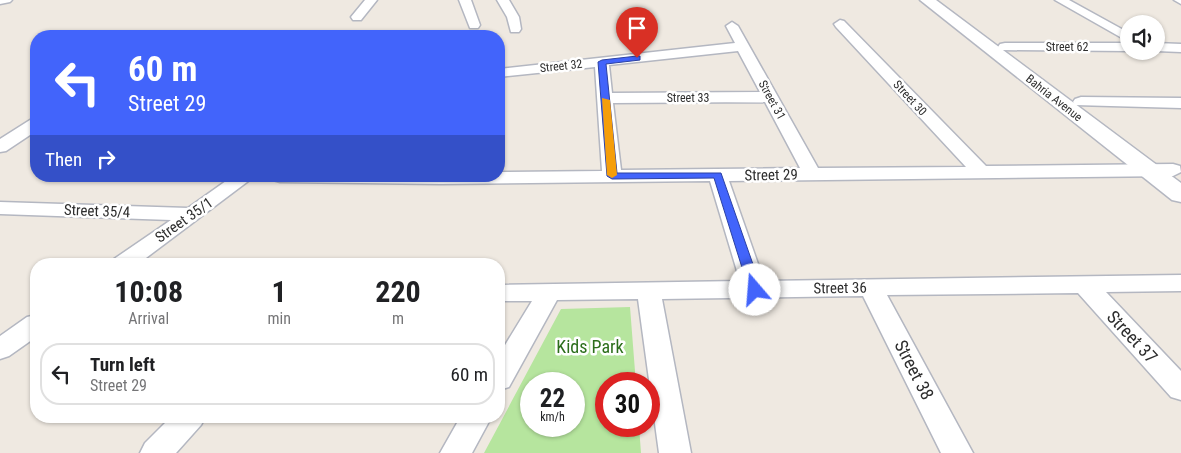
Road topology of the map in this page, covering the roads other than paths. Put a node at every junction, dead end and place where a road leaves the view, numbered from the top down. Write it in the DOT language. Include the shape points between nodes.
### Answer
graph roads {
  1 [pos="6,0"];
  2 [pos="371,0"];
  3 [pos="465,0"];
  4 [pos="503,0"];
  5 [pos="927,0"];
  6 [pos="941,0"];
  7 [pos="1061,0"];
  8 [pos="0,1"];
  9 [pos="357,17"];
  10 [pos="840,24"];
  11 [pos="474,25"];
  12 [pos="732,26"];
  13 [pos="515,29"];
  14 [pos="1120,33"];
  15 [pos="743,46"];
  16 [pos="1005,47"];
  17 [pos="1120,47"];
  18 [pos="1165,48"];
  19 [pos="1181,48"];
  20 [pos="602,62"];
  21 [pos="505,72"];
  22 [pos="770,97"];
  23 [pos="605,98"];
  24 [pos="1080,102"];
  25 [pos="1181,103"];
  26 [pos="30,128"];
  27 [pos="0,147"];
  28 [pos="1148,170"];
  29 [pos="980,172"];
  30 [pos="1177,173"];
  31 [pos="812,174"];
  32 [pos="718,175"];
  33 [pos="612,176"];
  34 [pos="505,177"];
  35 [pos="238,182"];
  36 [pos="1181,195"];
  37 [pos="0,208"];
  38 [pos="193,214"];
  39 [pos="131,258"];
  40 [pos="1181,283"];
  41 [pos="1084,284"];
  42 [pos="871,288"];
  43 [pos="755,290"];
  44 [pos="649,291"];
  45 [pos="505,293"];
  46 [pos="549,293"];
  47 [pos="30,328"];
  48 [pos="0,349"];
  49 [pos="505,369"];
  50 [pos="1181,389"];
  51 [pos="184,423"];
  52 [pos="473,423"];
  53 [pos="156,453"];
  54 [pos="456,453"];
  55 [pos="675,453"];
  56 [pos="957,453"];
  1 -- 8 [label="street"];
  2 -- 9 [label="street"];
  3 -- 11 [label="street"];
  4 -- 13 [label="street" via="514,18"];
  5 -- 28 [label="street, Bahria Avenue"];
  6 -- 16 [label="street, Bahria Avenue"];
  7 -- 14 [label="street"];
  10 -- 29 [label="street, Street 30"];
  12 -- 15 [label="street, Street 31"];
  15 -- 20 [label="street, Street 32"];
  15 -- 22 [label="street, Street 31"];
  16 -- 17 [label="street, Street 62"];
  16 -- 24 [label="street, Bahria Avenue"];
  18 -- 19 [label="street"];
  20 -- 21 [label="street, Street 32"];
  20 -- 23 [label="street"];
  22 -- 23 [label="street, Street 33"];
  22 -- 31 [label="street, Street 31"];
  23 -- 33 [label="street"];
  24 -- 25 [label="street"];
  24 -- 30 [label="street, Bahria Avenue"];
  26 -- 27 [label="street"];
  28 -- 29 [label="street, Street 29"];
  28 -- 30 [label="street, Street 29"];
  28 -- 36 [label="street, Bahria Avenue"];
  29 -- 31 [label="street, Street 29"];
  31 -- 32 [label="street, Street 29"];
  32 -- 33 [label="street, Street 29"];
  32 -- 43 [label="street"];
  33 -- 34 [label="street, Street 29"];
  35 -- 38 [label="street, Street 35/1"];
  37 -- 38 [label="street, Street 35/4"];
  38 -- 39 [label="street, Street 35/1"];
  40 -- 41 [label="street, Street 36"];
  41 -- 42 [label="street, Street 36"];
  41 -- 50 [label="street, Street 37"];
  42 -- 43 [label="street, Street 36"];
  42 -- 56 [label="street, Street 38"];
  43 -- 44 [label="street, Street 36"];
  44 -- 46 [label="street, Street 36"];
  44 -- 55 [label="street"];
  45 -- 46 [label="street, Street 36"];
  46 -- 49 [label="street"];
  47 -- 48 [label="street"];
  51 -- 53 [label="street"];
  52 -- 54 [label="street"];
}
